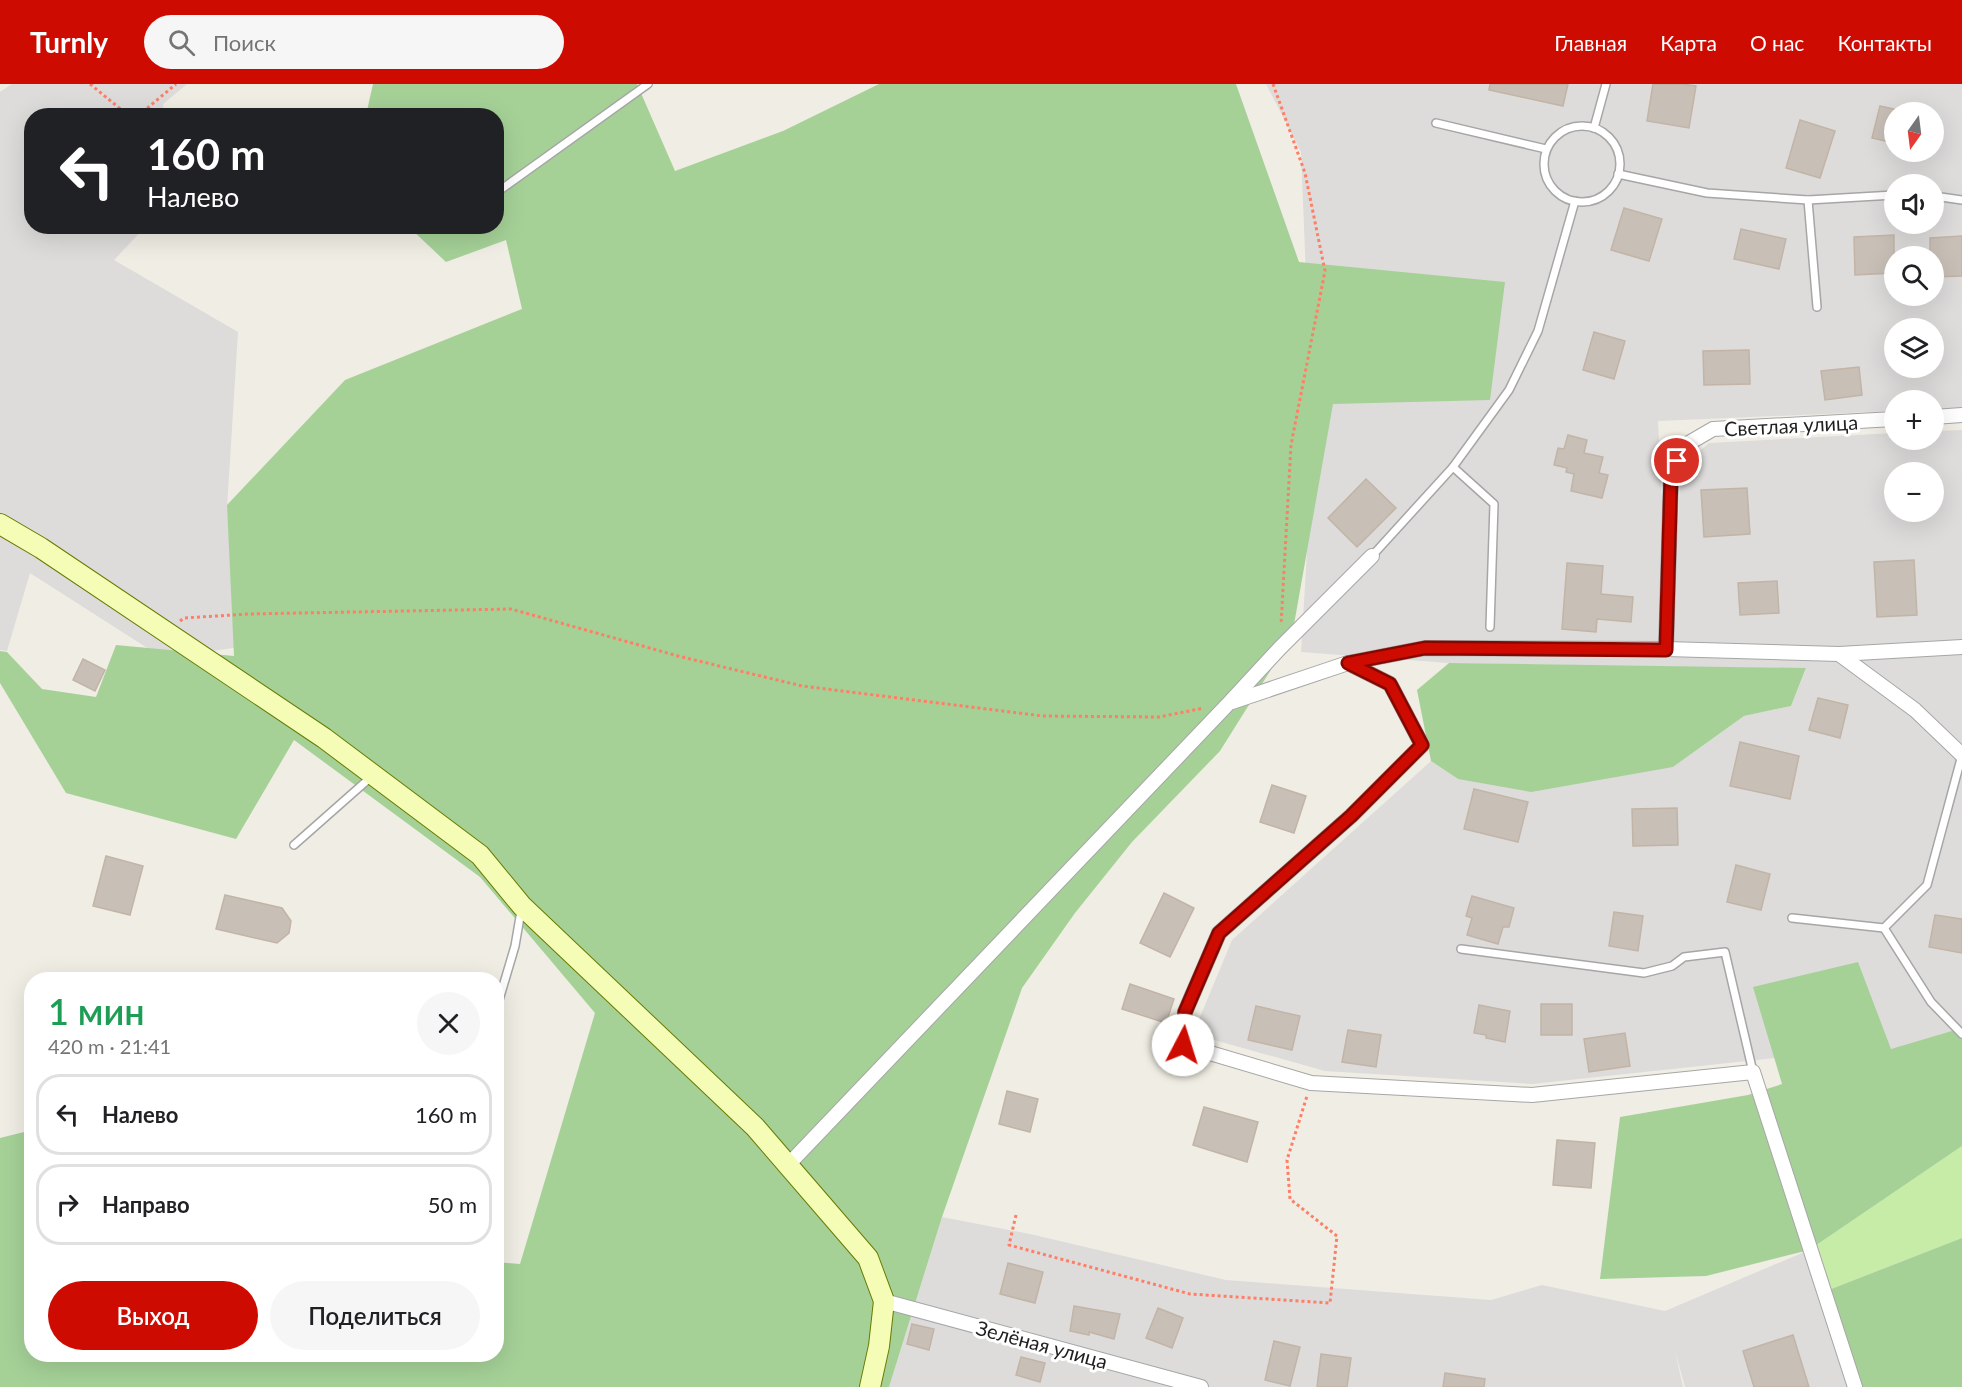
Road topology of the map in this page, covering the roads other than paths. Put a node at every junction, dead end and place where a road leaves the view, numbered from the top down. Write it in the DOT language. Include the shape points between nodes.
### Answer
graph roads {
  1 [pos="648,84"];
  2 [pos="1606,84"];
  3 [pos="1436,123"];
  4 [pos="1594,128"];
  5 [pos="1546,149"];
  6 [pos="1618,174"];
  7 [pos="504,187"];
  8 [pos="1884,196"];
  9 [pos="1944,197"];
  10 [pos="1808,200"];
  11 [pos="1962,200"];
  12 [pos="1575,201"];
  13 [pos="1817,308"];
  14 [pos="1962,415"];
  15 [pos="1944,416"];
  16 [pos="1884,420"];
  17 [pos="1453,467"];
  18 [pos="0,524"];
  19 [pos="1372,556"];
  20 [pos="1490,627"];
  21 [pos="1962,647"];
  22 [pos="1666,650"];
  23 [pos="1839,654"];
  24 [pos="1348,663"];
  25 [pos="1229,703"];
  26 [pos="1962,755"];
  27 [pos="374,775"];
  28 [pos="294,845"];
  29 [pos="522,906"];
  30 [pos="1792,918"];
  31 [pos="1884,928"];
  32 [pos="1461,949"];
  33 [pos="504,983"];
  34 [pos="1962,1034"];
  35 [pos="1753,1072"];
  36 [pos="788,1165"];
  37 [pos="884,1302"];
  38 [pos="870,1387"];
  39 [pos="1201,1387"];
  40 [pos="1855,1387"];
  1 -- 7 [label="lane"];
  2 -- 4 [label="lane"];
  3 -- 5 [label="lane"];
  4 -- 5 [label="lane" via="1571,127"];
  4 -- 6 [label="lane" via="1612,141 1617,151"];
  5 -- 12 [label="lane" via="1544,171 1548,182 1564,198"];
  6 -- 10 [label="lane" via="1707,193"];
  6 -- 12 [label="lane" via="1607,192 1597,198"];
  8 -- 10 [label="lane"];
  9 -- 11 [label="lane"];
  10 -- 13 [label="lane"];
  12 -- 17 [label="lane" via="1538,331 1509,390"];
  14 -- 15 [label="street"];
  16 -- 22 [label="street, Светлая улица" via="1713,429 1682,447 1671,475"];
  17 -- 19 [label="lane"];
  17 -- 20 [label="lane" via="1494,504"];
  18 -- 27 [label="street" via="167,632"];
  19 -- 25 [label="street"];
  21 -- 23 [label="street"];
  22 -- 23 [label="street"];
  22 -- 24 [label="street" via="1425,648"];
  23 -- 26 [label="street" via="1915,710"];
  24 -- 25 [label="street"];
  24 -- 35 [label="street" via="1390,684 1422,745 1351,816 1219,933 1185,1012 1183,1045 1311,1083 1532,1095"];
  25 -- 36 [label="street"];
  26 -- 31 [label="lane" via="1927,885"];
  27 -- 28 [label="lane"];
  27 -- 29 [label="street" via="480,855"];
  29 -- 33 [label="lane"];
  29 -- 36 [label="street" via="755,1127"];
  30 -- 31 [label="lane"];
  31 -- 34 [label="lane" via="1931,1002"];
  32 -- 35 [label="lane" via="1644,973 1672,966 1684,957 1725,952"];
  35 -- 40 [label="street"];
  36 -- 37 [label="street" via="868,1258"];
  37 -- 38 [label="street"];
  37 -- 39 [label="street, Зелёная улица"];
}
